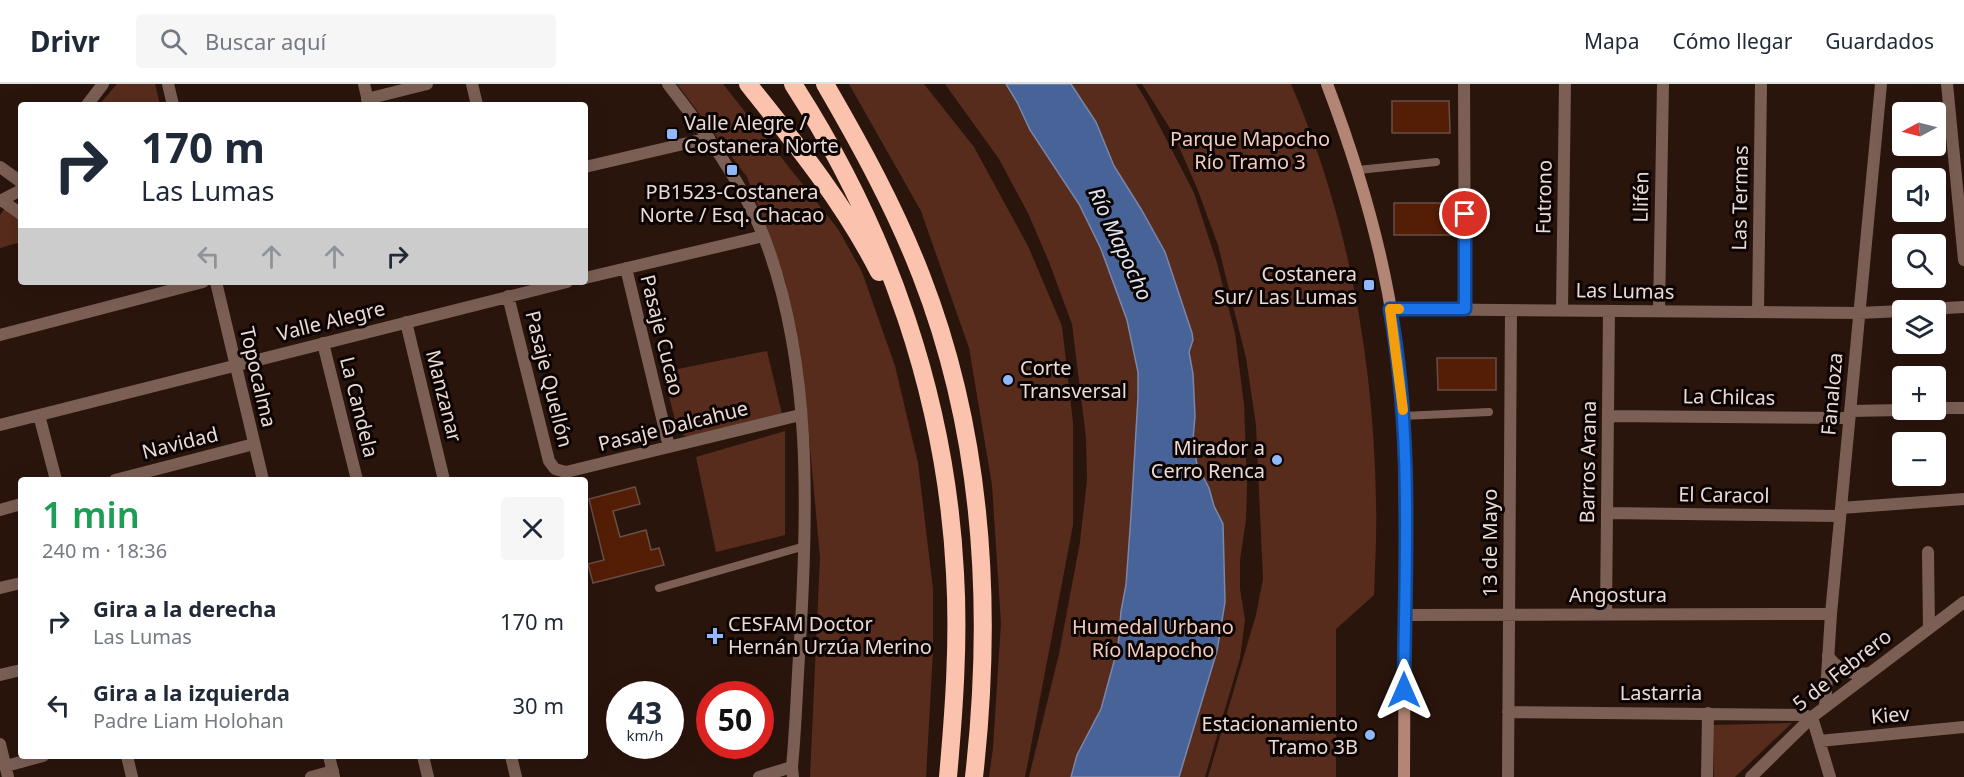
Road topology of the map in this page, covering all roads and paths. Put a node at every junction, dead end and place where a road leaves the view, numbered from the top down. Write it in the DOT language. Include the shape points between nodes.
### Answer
graph roads {
  1 [pos="103,84"];
  2 [pos="168,84"];
  3 [pos="364,84"];
  4 [pos="427,84"];
  5 [pos="472,84"];
  6 [pos="668,84"];
  7 [pos="748,84"];
  8 [pos="793,84"];
  9 [pos="825,84"];
  10 [pos="1327,84"];
  11 [pos="1464,84"];
  12 [pos="1565,84"];
  13 [pos="1662,84"];
  14 [pos="1761,84"];
  15 [pos="1881,84"];
  16 [pos="1947,84"];
  17 [pos="89,102"];
  18 [pos="173,102"];
  19 [pos="368,102"];
  20 [pos="476,102"];
  21 [pos="710,138"];
  22 [pos="1436,162"];
  23 [pos="588,166"];
  24 [pos="0,167"];
  25 [pos="1358,170"];
  26 [pos="18,180"];
  27 [pos="18,192"];
  28 [pos="1961,194"];
  29 [pos="1,200"];
  30 [pos="18,212"];
  31 [pos="763,236"];
  32 [pos="1964,260"];
  33 [pos="626,268"];
  34 [pos="588,277"];
  35 [pos="192,285"];
  36 [pos="217,285"];
  37 [pos="548,285"];
  38 [pos="516,290"];
  39 [pos="1964,307"];
  40 [pos="1946,308"];
  41 [pos="1390,309"];
  42 [pos="1465,309"];
  43 [pos="1511,310"];
  44 [pos="1562,310"];
  45 [pos="1609,311"];
  46 [pos="1659,311"];
  47 [pos="1892,311"];
  48 [pos="1758,312"];
  49 [pos="1859,313"];
  50 [pos="406,322"];
  51 [pos="910,327"];
  52 [pos="0,335"];
  53 [pos="323,343"];
  54 [pos="236,365"];
  55 [pos="1946,408"];
  56 [pos="1964,408"];
  57 [pos="1892,411"];
  58 [pos="1489,412"];
  59 [pos="39,415"];
  60 [pos="800,415"];
  61 [pos="1850,415"];
  62 [pos="1403,416"];
  63 [pos="1608,416"];
  64 [pos="0,425"];
  65 [pos="254,444"];
  66 [pos="669,447"];
  67 [pos="555,469"];
  68 [pos="55,477"];
  69 [pos="127,477"];
  70 [pos="262,477"];
  71 [pos="356,477"];
  72 [pos="443,477"];
  73 [pos="1964,499"];
  74 [pos="18,505"];
  75 [pos="0,510"];
  76 [pos="1840,512"];
  77 [pos="1607,513"];
  78 [pos="805,546"];
  79 [pos="1928,552"];
  80 [pos="18,584"];
  81 [pos="0,588"];
  82 [pos="659,588"];
  83 [pos="1964,602"];
  84 [pos="1509,614"];
  85 [pos="1606,614"];
  86 [pos="1831,614"];
  87 [pos="1405,615"];
  88 [pos="1929,628"];
  89 [pos="1828,656"];
  90 [pos="18,670"];
  91 [pos="1871,673"];
  92 [pos="0,675"];
  93 [pos="1825,707"];
  94 [pos="1508,712"];
  95 [pos="1708,713"];
  96 [pos="1812,717"];
  97 [pos="1964,728"];
  98 [pos="1820,741"];
  99 [pos="0,744"];
  100 [pos="36,759"];
  101 [pos="128,759"];
  102 [pos="330,759"];
  103 [pos="424,759"];
  104 [pos="512,759"];
  105 [pos="7,771"];
  106 [pos="793,772"];
  107 [pos="334,774"];
  108 [pos="132,777"];
  109 [pos="311,777"];
  110 [pos="428,777"];
  111 [pos="516,777"];
  112 [pos="759,777"];
  113 [pos="948,777"];
  114 [pos="974,777"];
  115 [pos="1404,777"];
  116 [pos="1508,777"];
  117 [pos="1707,777"];
  118 [pos="1751,777"];
  119 [pos="1830,777"];
  1 -- 17 [label="street"];
  2 -- 18 [label="street"];
  3 -- 19 [label="street"];
  4 -- 19 [label="street"];
  5 -- 20 [label="street"];
  6 -- 21 [label="street"];
  7 -- 51 [label="highway" via="836,198"];
  8 -- 51 [label="highway" via="861,204"];
  9 -- 114 [label="highway" via="881,183 918,269 942,339 962,423 975,501 983,590 983,661"];
  10 -- 25 [label="main road"];
  11 -- 42 [label="street"];
  12 -- 44 [label="street, Futrono"];
  13 -- 46 [label="street, Llifén"];
  14 -- 48 [label="street, Las Termas"];
  15 -- 49 [label="street, Fanaloza"];
  16 -- 28 [label="street"];
  21 -- 23 [label="street"];
  21 -- 31 [label="street"];
  22 -- 25 [label="lane"];
  24 -- 26 [label="street"];
  25 -- 41 [label="main road"];
  27 -- 29 [label="street"];
  28 -- 32 [label="street"];
  29 -- 30 [label="street"];
  31 -- 33 [label="street"];
  31 -- 60 [label="street" via="782,295"];
  33 -- 34 [label="street"];
  33 -- 66 [label="street, Pasaje Cucao"];
  35 -- 52 [label="street"];
  36 -- 54 [label="street, Topocalma"];
  37 -- 38 [label="street, Valle Alegre"];
  38 -- 50 [label="street, Valle Alegre"];
  38 -- 67 [label="street, Pasaje Quellón" via="549,461"];
  39 -- 40 [label="street"];
  41 -- 42 [label="street, Las Lumas"];
  41 -- 62 [label="main road"];
  42 -- 43 [label="street, Las Lumas"];
  43 -- 44 [label="street, Las Lumas"];
  43 -- 84 [label="street, 13 de Mayo"];
  44 -- 45 [label="street, Las Lumas"];
  45 -- 46 [label="street, Las Lumas"];
  45 -- 63 [label="street, Barros Arana"];
  46 -- 48 [label="street, Las Lumas"];
  47 -- 49 [label="street, Las Lumas"];
  48 -- 49 [label="street, Las Lumas"];
  49 -- 61 [label="street, Fanaloza"];
  50 -- 53 [label="street, Valle Alegre"];
  50 -- 72 [label="street, Manzanar"];
  51 -- 113 [label="highway" via="940,446 954,554 956,636"];
  53 -- 54 [label="street, Valle Alegre"];
  53 -- 71 [label="street, La Candela"];
  54 -- 59 [label="street, Valle Alegre"];
  54 -- 65 [label="street, Topocalma"];
  55 -- 56 [label="street"];
  57 -- 61 [label="street, La Chilcas"];
  58 -- 62 [label="lane"];
  59 -- 64 [label="street, Valle Alegre"];
  59 -- 68 [label="street"];
  60 -- 66 [label="street, Pasaje Dalcahue"];
  60 -- 78 [label="street"];
  61 -- 63 [label="street, La Chilcas"];
  61 -- 76 [label="street, Fanaloza"];
  62 -- 87 [label="main road"];
  63 -- 77 [label="street, Barros Arana"];
  65 -- 69 [label="street, Navidad"];
  65 -- 70 [label="street, Topocalma"];
  66 -- 67 [label="street, Pasaje Dalcahue" via="566,471"];
  73 -- 76 [label="street, El Caracol"];
  74 -- 75 [label="street"];
  76 -- 77 [label="street, El Caracol"];
  76 -- 86 [label="street, Fanaloza"];
  77 -- 85 [label="street, Barros Arana"];
  78 -- 82 [label="lane"];
  78 -- 106 [label="street"];
  79 -- 88 [label="street"];
  80 -- 81 [label="street"];
  83 -- 88 [label="street, 5 de Febrero"];
  84 -- 85 [label="street, Angostura"];
  84 -- 87 [label="street, Angostura"];
  84 -- 94 [label="street, 13 de Mayo"];
  85 -- 86 [label="street, Angostura"];
  86 -- 89 [label="street, Fanaloza"];
  87 -- 115 [label="main road"];
  88 -- 91 [label="street, 5 de Febrero"];
  89 -- 91 [label="street" via="1845,671"];
  89 -- 93 [label="street, Fanaloza"];
  90 -- 92 [label="street"];
  91 -- 93 [label="street, 5 de Febrero"];
  93 -- 96 [label="street, 5 de Febrero"];
  94 -- 95 [label="street, Lastarria"];
  94 -- 116 [label="street, 13 de Mayo"];
  95 -- 96 [label="street, Lastarria"];
  95 -- 117 [label="street"];
  96 -- 98 [label="street"];
  96 -- 118 [label="street, 5 de Febrero"];
  97 -- 98 [label="street, Kiev"];
  98 -- 119 [label="street"];
  99 -- 105 [label="street"];
  100 -- 105 [label="street"];
  101 -- 108 [label="street"];
  102 -- 107 [label="street"];
  103 -- 110 [label="street"];
  104 -- 111 [label="street"];
  106 -- 112 [label="street"];
  107 -- 109 [label="street"];
}
